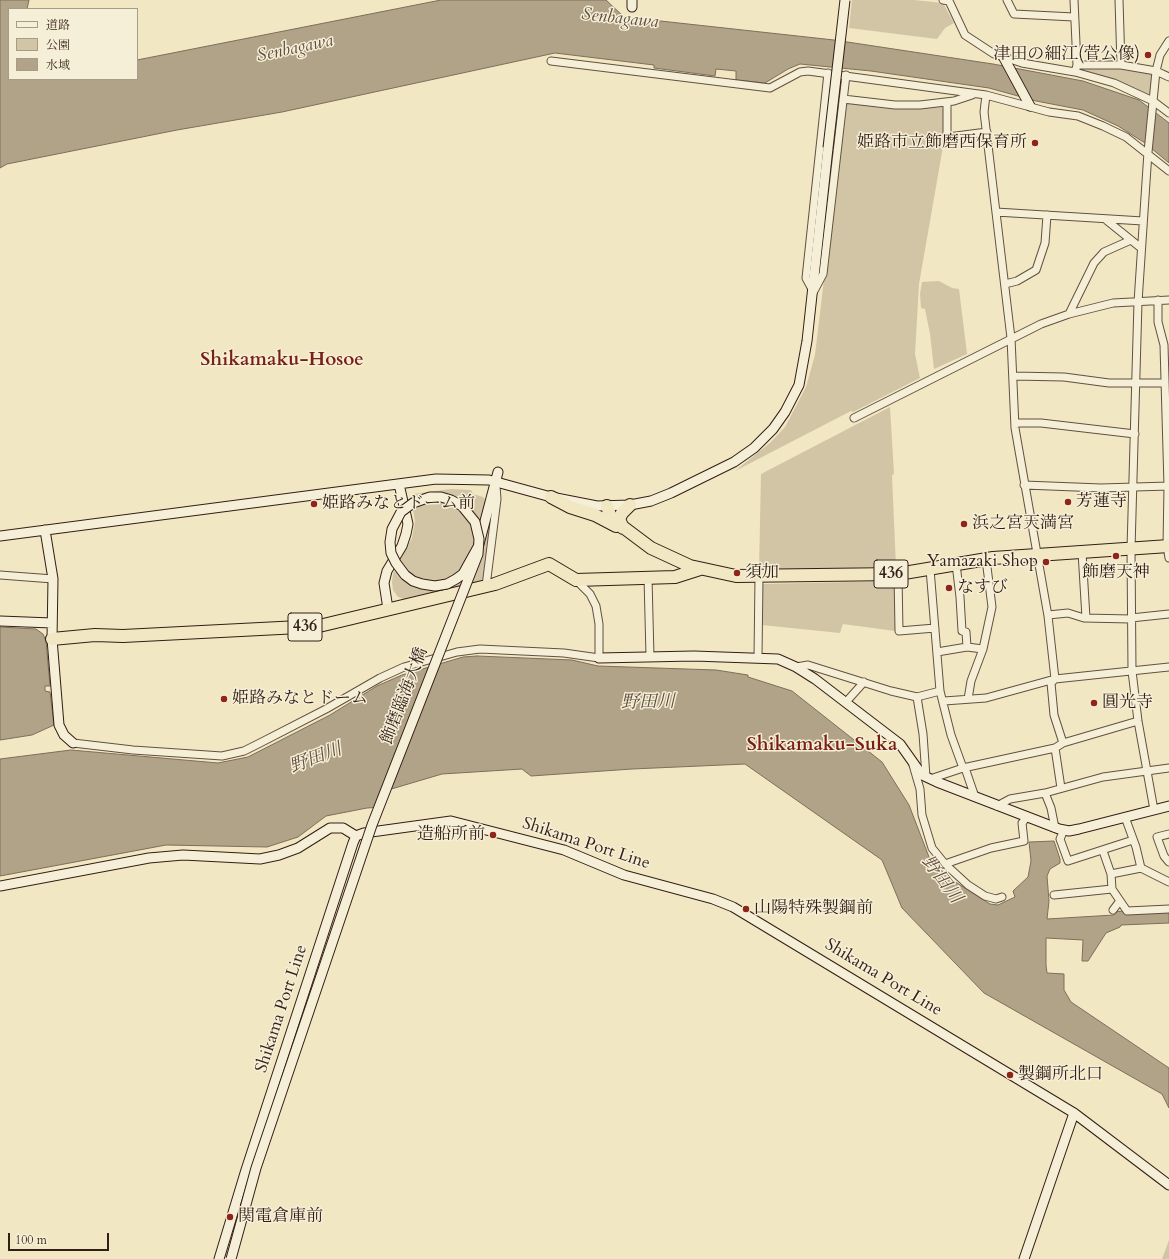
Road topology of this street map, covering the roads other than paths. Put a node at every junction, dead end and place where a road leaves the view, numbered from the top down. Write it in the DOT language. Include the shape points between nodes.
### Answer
graph roads {
  1 [pos="845,0"];
  2 [pos="943,0"];
  3 [pos="1007,0"];
  4 [pos="1074,0"];
  5 [pos="1119,0"];
  6 [pos="1074,17"];
  7 [pos="1169,41"];
  8 [pos="1004,58"];
  9 [pos="551,61"];
  10 [pos="1121,65"];
  11 [pos="1076,69"];
  12 [pos="1156,71"];
  13 [pos="828,73"];
  14 [pos="846,75"];
  15 [pos="1169,77"];
  16 [pos="974,94"];
  17 [pos="986,95"];
  18 [pos="843,99"];
  19 [pos="1153,101"];
  20 [pos="947,102"];
  21 [pos="1030,106"];
  22 [pos="1169,113"];
  23 [pos="987,132"];
  24 [pos="1148,152"];
  25 [pos="1169,171"];
  26 [pos="996,212"];
  27 [pos="1047,215"];
  28 [pos="1105,219"];
  29 [pos="1143,221"];
  30 [pos="1132,240"];
  31 [pos="1141,248"];
  32 [pos="1005,284"];
  33 [pos="813,291"];
  34 [pos="1158,300"];
  35 [pos="1169,300"];
  36 [pos="1138,302"];
  37 [pos="1069,314"];
  38 [pos="1011,338"];
  39 [pos="1013,376"];
  40 [pos="1165,383"];
  41 [pos="1136,384"];
  42 [pos="854,418"];
  43 [pos="1015,423"];
  44 [pos="1135,434"];
  45 [pos="1168,469"];
  46 [pos="498,472"];
  47 [pos="496,482"];
  48 [pos="399,484"];
  49 [pos="1024,485"];
  50 [pos="1168,486"];
  51 [pos="1132,487"];
  52 [pos="551,497"];
  53 [pos="630,505"];
  54 [pos="606,506"];
  55 [pos="622,528"];
  56 [pos="45,530"];
  57 [pos="0,536"];
  58 [pos="1168,546"];
  59 [pos="1131,549"];
  60 [pos="1082,552"];
  61 [pos="1037,555"];
  62 [pos="1169,558"];
  63 [pos="986,559"];
  64 [pos="956,564"];
  65 [pos="700,569"];
  66 [pos="930,569"];
  67 [pos="898,574"];
  68 [pos="0,575"];
  69 [pos="759,577"];
  70 [pos="648,578"];
  71 [pos="53,579"];
  72 [pos="576,580"];
  73 [pos="486,586"];
  74 [pos="388,609"];
  75 [pos="1169,614"];
  76 [pos="1048,615"];
  77 [pos="1086,618"];
  78 [pos="1132,618"];
  79 [pos="0,621"];
  80 [pos="52,623"];
  81 [pos="935,628"];
  82 [pos="52,639"];
  83 [pos="967,647"];
  84 [pos="983,649"];
  85 [pos="938,652"];
  86 [pos="758,657"];
  87 [pos="599,658"];
  88 [pos="650,658"];
  89 [pos="796,667"];
  90 [pos="1169,667"];
  91 [pos="1132,671"];
  92 [pos="1055,679"];
  93 [pos="864,682"];
  94 [pos="940,691"];
  95 [pos="917,697"];
  96 [pos="968,699"];
  97 [pos="944,701"];
  98 [pos="846,702"];
  99 [pos="1138,721"];
  100 [pos="73,743"];
  101 [pos="1063,743"];
  102 [pos="1054,748"];
  103 [pos="912,762"];
  104 [pos="964,768"];
  105 [pos="1169,768"];
  106 [pos="1146,771"];
  107 [pos="928,778"];
  108 [pos="1061,788"];
  109 [pos="1046,793"];
  110 [pos="975,797"];
  111 [pos="997,806"];
  112 [pos="1169,806"];
  113 [pos="1154,810"];
  114 [pos="1027,817"];
  115 [pos="1125,818"];
  116 [pos="1059,829"];
  117 [pos="1169,834"];
  118 [pos="356,836"];
  119 [pos="1133,840"];
  120 [pos="1104,851"];
  121 [pos="1169,862"];
  122 [pos="945,864"];
  123 [pos="1141,868"];
  124 [pos="1111,874"];
  125 [pos="1169,882"];
  126 [pos="0,886"];
  127 [pos="1112,889"];
  128 [pos="1054,895"];
  129 [pos="1002,897"];
  130 [pos="1119,902"];
  131 [pos="1169,908"];
  132 [pos="1113,910"];
  133 [pos="1074,1113"];
  134 [pos="1169,1185"];
  135 [pos="219,1259"];
  136 [pos="231,1259"];
  137 [pos="1024,1259"];
  1 -- 33 [label="street, bridge"];
  2 -- 8 [label="street" via="949,1 965,35"];
  3 -- 6 [label="street" via="1014,14"];
  4 -- 6 [label="street"];
  5 -- 10 [label="street"];
  6 -- 11 [label="street"];
  7 -- 12 [label="street" via="1160,55"];
  8 -- 11 [label="street" via="1022,63"];
  8 -- 21 [label="street"];
  9 -- 13 [label="street" via="770,88 800,72"];
  10 -- 11 [label="street"];
  10 -- 12 [label="street"];
  11 -- 19 [label="street"];
  12 -- 15 [label="street"];
  12 -- 19 [label="street"];
  13 -- 14 [label="street"];
  13 -- 33 [label="street" via="806,278"];
  14 -- 16 [label="street"];
  14 -- 18 [label="street"];
  16 -- 17 [label="street"];
  16 -- 20 [label="street"];
  17 -- 21 [label="street"];
  17 -- 23 [label="street" via="984,112"];
  18 -- 20 [label="street" via="895,105"];
  18 -- 33 [label="street" via="823,274"];
  19 -- 22 [label="street"];
  19 -- 24 [label="street"];
  20 -- 23 [label="street" via="948,137"];
  21 -- 24 [label="street" via="1078,116 1126,137"];
  23 -- 26 [label="street"];
  24 -- 25 [label="street"];
  24 -- 29 [label="street"];
  26 -- 27 [label="street"];
  26 -- 32 [label="street"];
  27 -- 28 [label="street"];
  27 -- 32 [label="street" via="1045,243 1036,270 1017,281"];
  28 -- 29 [label="street"];
  28 -- 30 [label="street"];
  29 -- 31 [label="street"];
  30 -- 31 [label="street"];
  30 -- 37 [label="street" via="1104,252 1094,263"];
  31 -- 36 [label="street"];
  32 -- 38 [label="street"];
  33 -- 53 [label="street" via="799,386 773,429 754,448 734,462 671,493 651,501"];
  34 -- 35 [label="street"];
  34 -- 36 [label="street"];
  34 -- 40 [label="street" via="1158,322 1164,345"];
  36 -- 37 [label="street" via="1113,303"];
  36 -- 41 [label="street"];
  37 -- 38 [label="street"];
  38 -- 39 [label="street"];
  38 -- 42 [label="street"];
  39 -- 41 [label="street" via="1064,376 1094,382"];
  39 -- 43 [label="street"];
  40 -- 41 [label="street"];
  40 -- 45 [label="street"];
  41 -- 44 [label="street"];
  43 -- 44 [label="street" via="1041,423"];
  43 -- 49 [label="street"];
  44 -- 51 [label="street"];
  45 -- 50 [label="street"];
  46 -- 47 [label="street, 飾磨臨海大橋"];
  47 -- 48 [label="street" via="452,478"];
  47 -- 52 [label="street"];
  47 -- 73 [label="street" via="497,499"];
  47 -- 136 [label="street, 飾磨臨海大橋, bridge" via="478,547 463,574 446,584 422,584 405,575 391,553 392,529 401,512 413,502 441,497 462,506 475,522 479,539 478,554 372,825 256,1168"];
  48 -- 56 [label="street"];
  48 -- 74 [label="street" via="408,524 402,546 387,571 384,583"];
  49 -- 51 [label="street"];
  49 -- 61 [label="street"];
  50 -- 51 [label="street"];
  50 -- 58 [label="street"];
  51 -- 59 [label="street"];
  52 -- 54 [label="street"];
  52 -- 55 [label="highway"];
  53 -- 54 [label="street"];
  53 -- 55 [label="highway" via="619,518"];
  54 -- 55 [label="highway, 436" via="611,518"];
  55 -- 65 [label="highway, 436" via="660,553"];
  56 -- 57 [label="street"];
  56 -- 71 [label="street"];
  58 -- 59 [label="highway, 436"];
  58 -- 62 [label="street"];
  59 -- 60 [label="highway, 436"];
  59 -- 78 [label="street"];
  60 -- 61 [label="highway, 436"];
  60 -- 77 [label="street"];
  61 -- 63 [label="highway, 436"];
  61 -- 76 [label="street"];
  63 -- 64 [label="highway, 436"];
  63 -- 84 [label="street" via="992,607"];
  64 -- 66 [label="highway, 436"];
  64 -- 83 [label="street" via="962,630 966,632"];
  65 -- 69 [label="highway, 436" via="727,575"];
  65 -- 70 [label="highway" via="675,577"];
  66 -- 67 [label="highway, 436"];
  66 -- 81 [label="street"];
  67 -- 69 [label="highway, 436"];
  67 -- 81 [label="street" via="899,631"];
  68 -- 71 [label="street"];
  69 -- 86 [label="street"];
  70 -- 72 [label="highway"];
  70 -- 88 [label="street"];
  71 -- 80 [label="street"];
  72 -- 73 [label="highway, 436" via="549,564"];
  72 -- 87 [label="street" via="590,594 596,606"];
  73 -- 74 [label="highway, 436"];
  74 -- 82 [label="highway, 436" via="319,626"];
  75 -- 78 [label="street"];
  76 -- 77 [label="street" via="1068,613"];
  76 -- 92 [label="street"];
  77 -- 78 [label="street"];
  78 -- 91 [label="street"];
  79 -- 80 [label="street"];
  80 -- 82 [label="street"];
  81 -- 85 [label="street"];
  82 -- 100 [label="street" via="59,725 64,736"];
  83 -- 84 [label="street"];
  83 -- 85 [label="street"];
  84 -- 96 [label="street" via="971,681"];
  85 -- 94 [label="street"];
  86 -- 88 [label="street"];
  86 -- 89 [label="street" via="778,659"];
  87 -- 88 [label="street"];
  87 -- 100 [label="street" via="564,653 480,650 457,652 404,667 244,751 222,756"];
  89 -- 93 [label="street" via="808,665"];
  89 -- 98 [label="street"];
  90 -- 91 [label="street"];
  91 -- 92 [label="street"];
  91 -- 99 [label="street"];
  92 -- 96 [label="street" via="997,696"];
  92 -- 101 [label="street" via="1051,683 1054,715"];
  93 -- 95 [label="street"];
  93 -- 98 [label="street"];
  94 -- 95 [label="street"];
  94 -- 97 [label="street"];
  95 -- 107 [label="street"];
  96 -- 97 [label="street"];
  97 -- 104 [label="street" via="951,735"];
  98 -- 103 [label="street" via="900,744"];
  99 -- 101 [label="street"];
  99 -- 106 [label="street"];
  101 -- 102 [label="street"];
  102 -- 104 [label="street"];
  102 -- 108 [label="street"];
  103 -- 107 [label="street"];
  103 -- 122 [label="street" via="920,789 922,814 932,848"];
  104 -- 107 [label="street"];
  104 -- 110 [label="street"];
  105 -- 106 [label="street"];
  106 -- 108 [label="street" via="1103,777"];
  106 -- 113 [label="street"];
  107 -- 110 [label="street"];
  108 -- 109 [label="street"];
  109 -- 111 [label="street" via="1010,800"];
  109 -- 116 [label="street"];
  110 -- 111 [label="street"];
  111 -- 114 [label="street"];
  112 -- 113 [label="street"];
  113 -- 115 [label="street"];
  114 -- 116 [label="street"];
  114 -- 122 [label="street" via="1022,822 1024,840"];
  115 -- 116 [label="street" via="1079,829"];
  115 -- 119 [label="street"];
  116 -- 120 [label="street" via="1068,861"];
  117 -- 121 [label="street" via="1157,837"];
  118 -- 126 [label="street" via="343,828 330,828 298,848 260,859 183,855 150,858"];
  118 -- 133 [label="street, Shikama Port Line" via="451,821 564,850 624,875 713,899 766,926"];
  118 -- 135 [label="street, Shikama Port Line"];
  119 -- 120 [label="street"];
  119 -- 123 [label="street"];
  120 -- 124 [label="street"];
  122 -- 129 [label="street" via="968,885 986,896 996,899"];
  123 -- 124 [label="street"];
  123 -- 125 [label="street"];
  124 -- 127 [label="street"];
  127 -- 128 [label="street"];
  127 -- 130 [label="street"];
  130 -- 131 [label="street" via="1127,911"];
  130 -- 132 [label="street"];
  133 -- 134 [label="street, Shikama Port Line"];
  133 -- 137 [label="street"];
}
